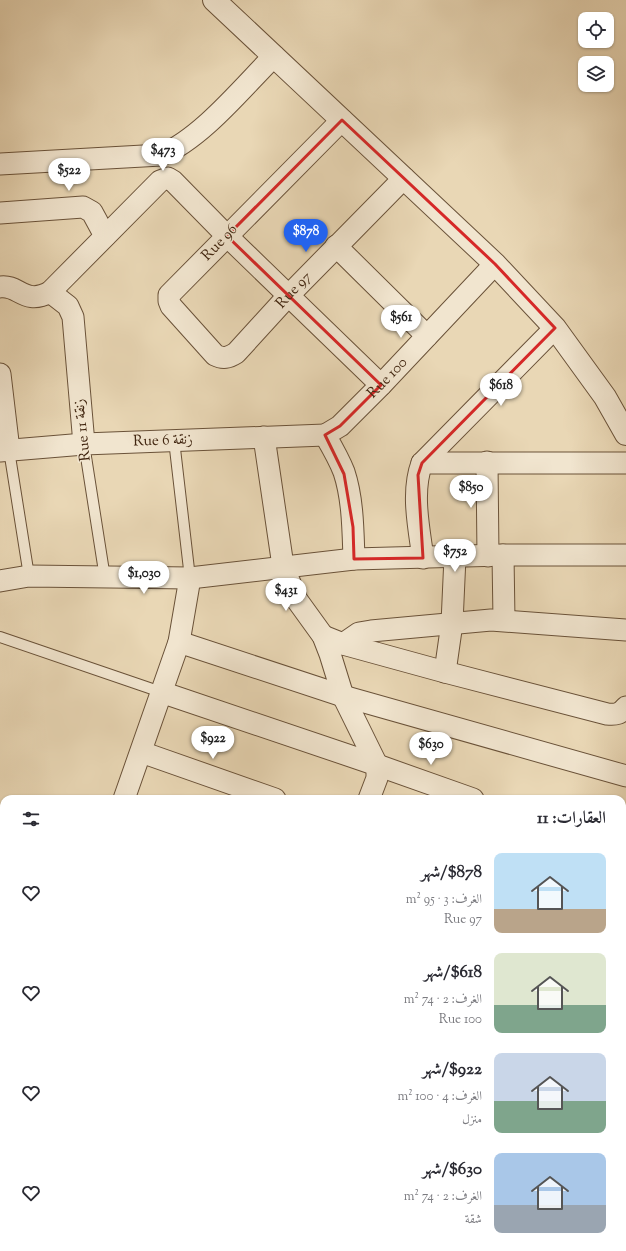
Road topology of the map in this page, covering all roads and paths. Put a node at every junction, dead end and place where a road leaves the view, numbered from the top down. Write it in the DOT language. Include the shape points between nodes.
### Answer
graph roads {
  1 [pos="214,0"];
  2 [pos="274,56"];
  3 [pos="342,120"];
  4 [pos="0,164"];
  5 [pos="404,178"];
  6 [pos="0,213"];
  7 [pos="105,236"];
  8 [pos="227,236"];
  9 [pos="336,246"];
  10 [pos="495,264"];
  11 [pos="0,287"];
  12 [pos="50,292"];
  13 [pos="288,296"];
  14 [pos="555,328"];
  15 [pos="427,336"];
  16 [pos="236,353"];
  17 [pos="0,374"];
  18 [pos="381,385"];
  19 [pos="626,434"];
  20 [pos="325,436"];
  21 [pos="264,437"];
  22 [pos="174,440"];
  23 [pos="84,444"];
  24 [pos="4,450"];
  25 [pos="487,462"];
  26 [pos="422,463"];
  27 [pos="626,463"];
  28 [pos="495,555"];
  29 [pos="626,555"];
  30 [pos="455,556"];
  31 [pos="423,558"];
  32 [pos="354,559"];
  33 [pos="283,566"];
  34 [pos="29,576"];
  35 [pos="105,578"];
  36 [pos="190,578"];
  37 [pos="0,581"];
  38 [pos="504,620"];
  39 [pos="452,623"];
  40 [pos="626,630"];
  41 [pos="323,636"];
  42 [pos="0,637"];
  43 [pos="179,642"];
  44 [pos="343,644"];
  45 [pos="445,672"];
  46 [pos="161,692"];
  47 [pos="343,696"];
  48 [pos="626,707"];
  49 [pos="141,752"];
  50 [pos="377,765"];
  51 [pos="626,776"];
  52 [pos="125,795"];
  53 [pos="264,795"];
  54 [pos="371,795"];
  55 [pos="462,795"];
  1 -- 2 [label="street"];
  2 -- 3 [label="street"];
  2 -- 4 [label="street" via="196,134 176,149 161,155"];
  3 -- 5 [label="street"];
  3 -- 8 [label="street, Rue 96"];
  5 -- 9 [label="street, Rue 97"];
  5 -- 10 [label="street"];
  6 -- 7 [label="street" via="83,208 92,212"];
  7 -- 8 [label="street" via="160,181 168,178"];
  7 -- 12 [label="street"];
  8 -- 13 [label="street"];
  8 -- 16 [label="street, Rue 96" via="169,295 169,301 215,355 221,358"];
  9 -- 13 [label="street, Rue 97"];
  9 -- 15 [label="street"];
  10 -- 14 [label="street"];
  10 -- 15 [label="street, Rue 100"];
  11 -- 12 [label="street" via="27,296 40,297"];
  12 -- 23 [label="street, Rue 11 زنقة" via="68,306 73,317"];
  13 -- 16 [label="street, Rue 97"];
  13 -- 18 [label="street"];
  14 -- 19 [label="street" via="605,397"];
  14 -- 26 [label="street"];
  15 -- 18 [label="street, Rue 100"];
  17 -- 24 [label="street"];
  18 -- 20 [label="street, Rue 100" via="340,426"];
  20 -- 21 [label="street, Rue 6 زنقة"];
  20 -- 32 [label="street" via="344,474 353,527"];
  21 -- 22 [label="street, Rue 6 زنقة"];
  21 -- 33 [label="street"];
  22 -- 23 [label="street, Rue 6 زنقة"];
  22 -- 36 [label="lane"];
  23 -- 24 [label="street, Rue 6 زنقة"];
  23 -- 35 [label="lane, Rue 11 زنقة"];
  24 -- 34 [label="lane"];
  25 -- 26 [label="street"];
  25 -- 27 [label="street"];
  25 -- 28 [label="street"];
  26 -- 31 [label="street" via="418,475 418,518"];
  28 -- 29 [label="street"];
  28 -- 30 [label="street"];
  28 -- 38 [label="street"];
  30 -- 31 [label="street"];
  30 -- 39 [label="street"];
  31 -- 32 [label="street"];
  32 -- 33 [label="street"];
  33 -- 36 [label="street"];
  33 -- 41 [label="street" via="298,600"];
  34 -- 35 [label="street"];
  34 -- 37 [label="street"];
  35 -- 36 [label="street"];
  36 -- 43 [label="street"];
  38 -- 39 [label="street"];
  38 -- 40 [label="street"];
  39 -- 44 [label="street" via="359,633"];
  39 -- 45 [label="street"];
  41 -- 44 [label="street"];
  41 -- 47 [label="street"];
  42 -- 46 [label="lane"];
  43 -- 46 [label="street"];
  43 -- 47 [label="street"];
  44 -- 45 [label="street"];
  45 -- 48 [label="street" via="607,714 622,713"];
  46 -- 49 [label="street"];
  46 -- 50 [label="street"];
  47 -- 50 [label="street"];
  47 -- 51 [label="street"];
  49 -- 52 [label="street"];
  49 -- 53 [label="street"];
  50 -- 54 [label="street" via="377,778"];
  50 -- 55 [label="street"];
}
